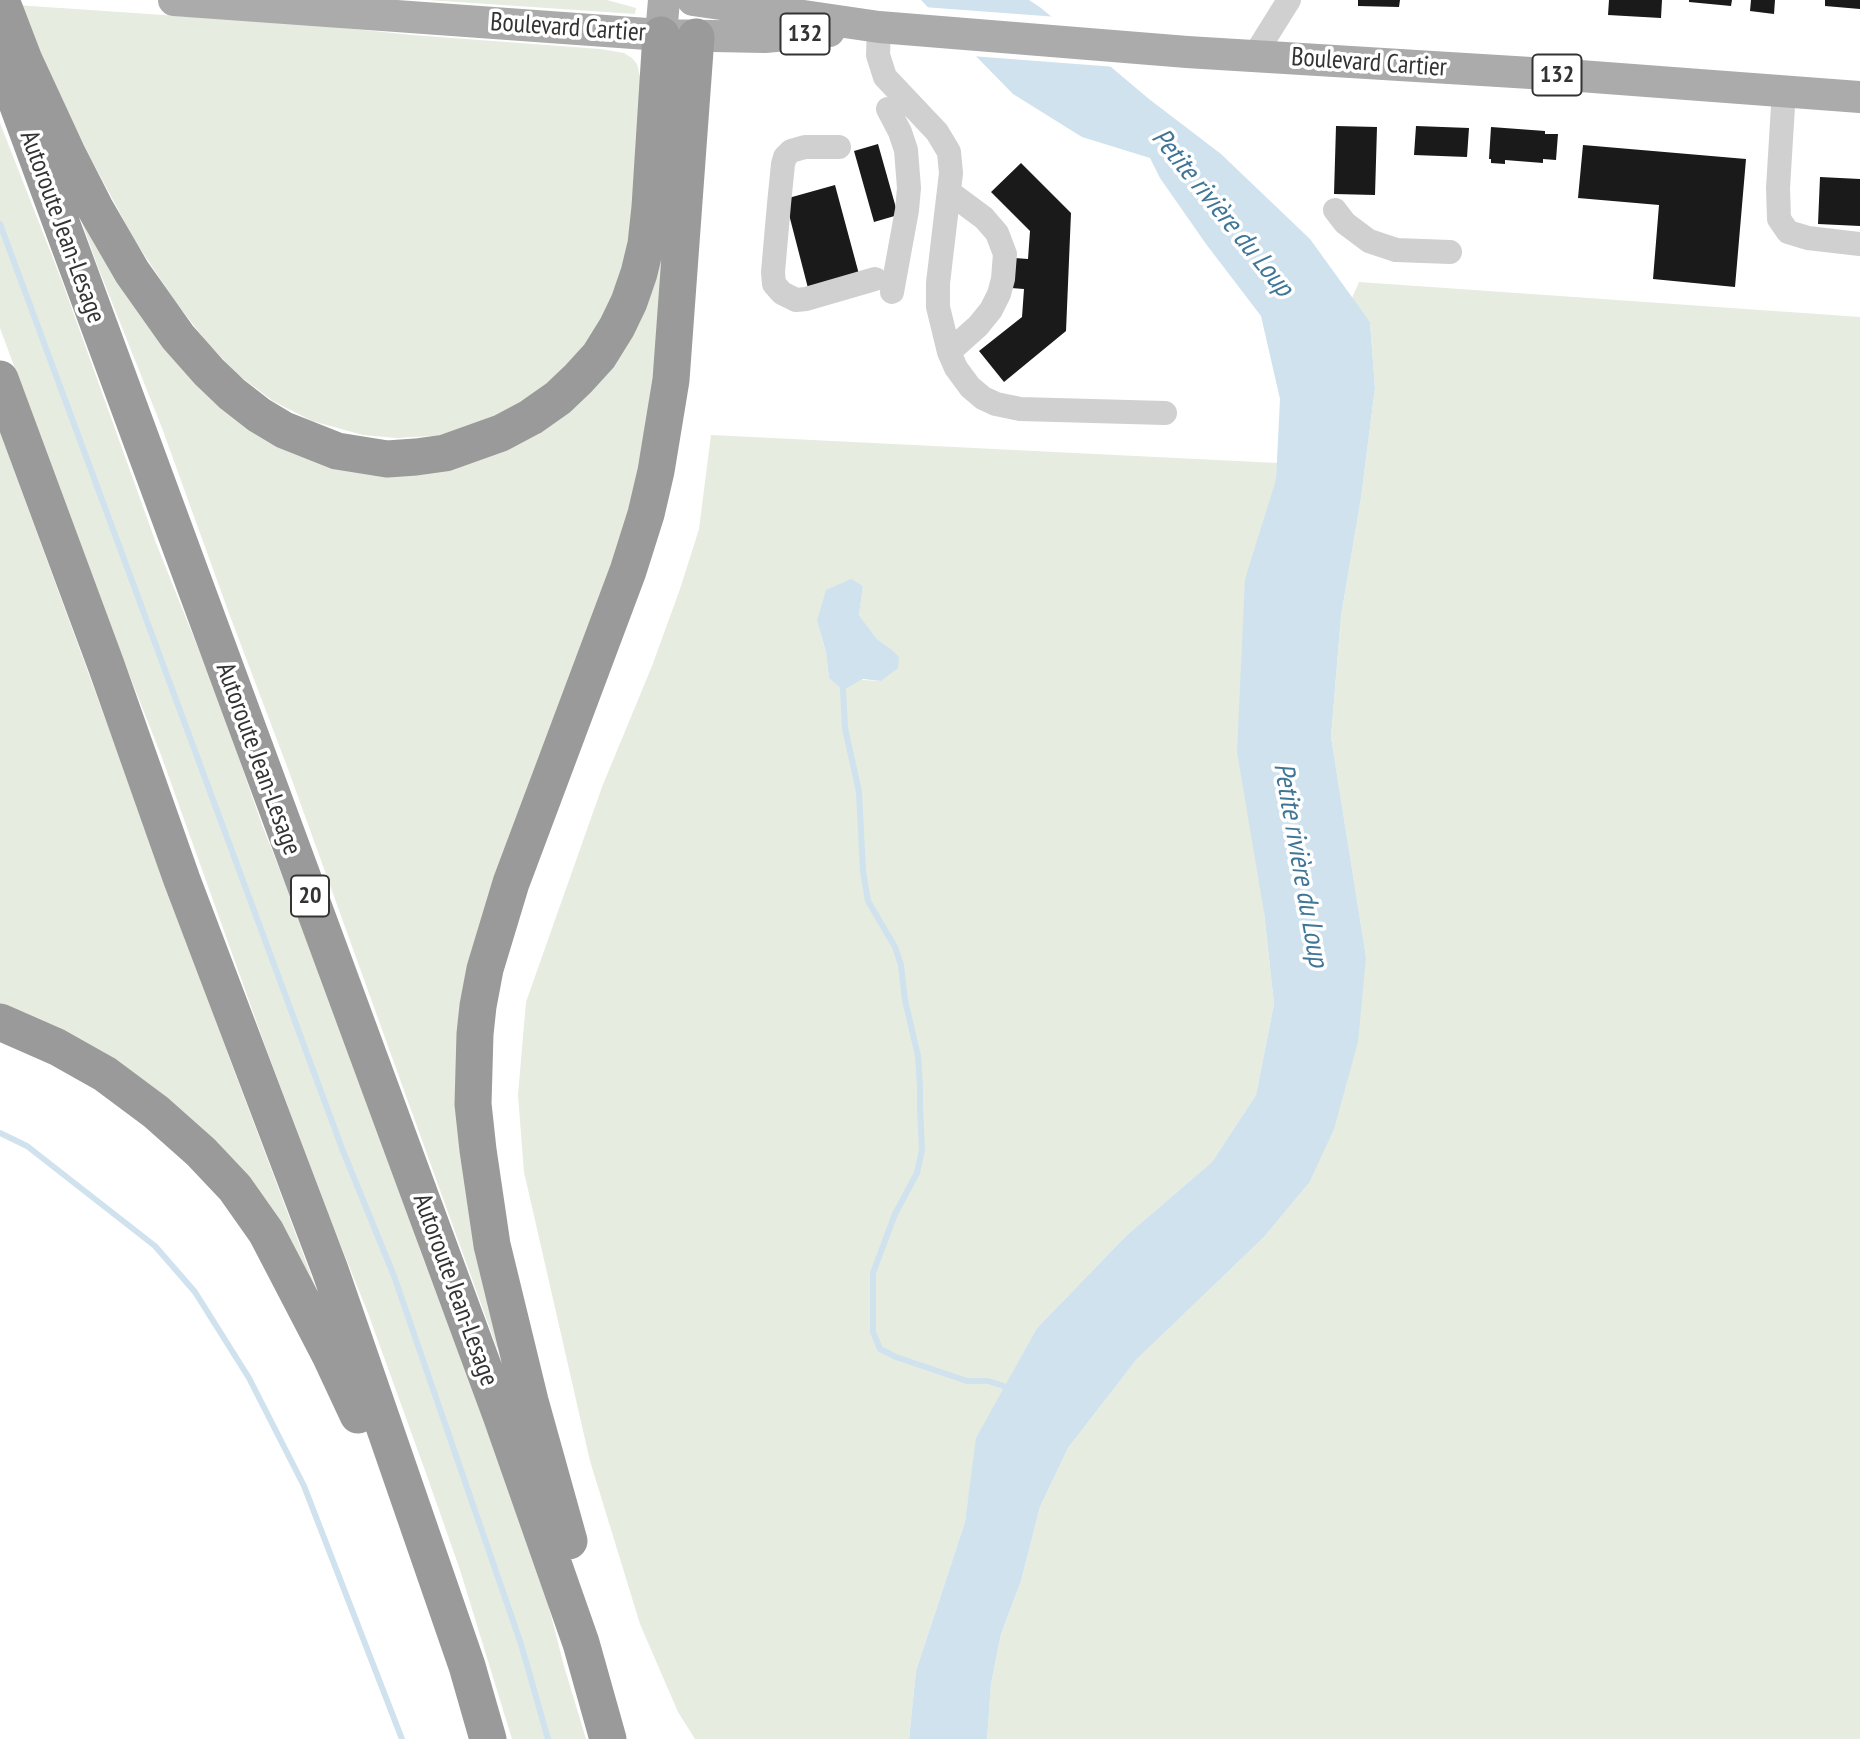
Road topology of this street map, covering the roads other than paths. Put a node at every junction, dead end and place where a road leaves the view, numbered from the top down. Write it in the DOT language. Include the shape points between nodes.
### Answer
graph roads {
  1 [pos="1,0"];
  2 [pos="174,0"];
  3 [pos="696,0"];
  4 [pos="1289,0"];
  5 [pos="673,24"];
  6 [pos="879,27"];
  7 [pos="1254,55"];
  8 [pos="0,57"];
  9 [pos="1784,90"];
  10 [pos="1860,97"];
  11 [pos="888,109"];
  12 [pos="839,147"];
  13 [pos="948,192"];
  14 [pos="1335,210"];
  15 [pos="1860,244"];
  16 [pos="1450,252"];
  17 [pos="949,352"];
  18 [pos="0,379"];
  19 [pos="1164,413"];
  20 [pos="0,1022"];
  21 [pos="467,1666"];
  22 [pos="488,1739"];
  23 [pos="608,1739"];
  24 [pos="620,1739"];
  1 -- 5 [label="highway" via="95,208 177,337 232,394 284,430 337,450 387,459 445,453 501,433 558,398 599,356 629,302 646,244"];
  2 -- 5 [label="main road, Boulevard Cartier / 132"];
  3 -- 5 [label="main road"];
  3 -- 6 [label="main road, Boulevard Cartier / 132"];
  4 -- 7 [label="street"];
  5 -- 6 [label="main road, Boulevard Cartier / 132" via="765,37"];
  5 -- 24 [label="highway" via="671,380 656,471 628,571 494,937 478,1006 473,1073 492,1245"];
  6 -- 7 [label="main road, Boulevard Cartier / 132"];
  6 -- 13 [label="street" via="877,55 885,76 937,132 948,152"];
  7 -- 9 [label="main road, Boulevard Cartier / 132"];
  8 -- 23 [label="highway, Autoroute Jean-Lesage / 20" via="501,1415 581,1643"];
  9 -- 10 [label="main road, Boulevard Cartier / 132"];
  9 -- 15 [label="street" via="1779,219 1788,232"];
  11 -- 12 [label="street" via="900,132 909,170 907,210 883,285 796,300 774,284 783,164 791,151"];
  13 -- 17 [label="street" via="938,307"];
  13 -- 17 [label="street" via="984,218 997,233 1005,254 1003,279 991,310"];
  14 -- 16 [label="street" via="1355,232 1377,244 1396,250"];
  17 -- 19 [label="street" via="970,387 996,404 1020,409"];
  18 -- 21 [label="highway" via="330,1270"];
  20 -- 21 [label="highway" via="105,1074 156,1112 235,1188 266,1232 330,1355"];
  21 -- 22 [label="highway"];
}
